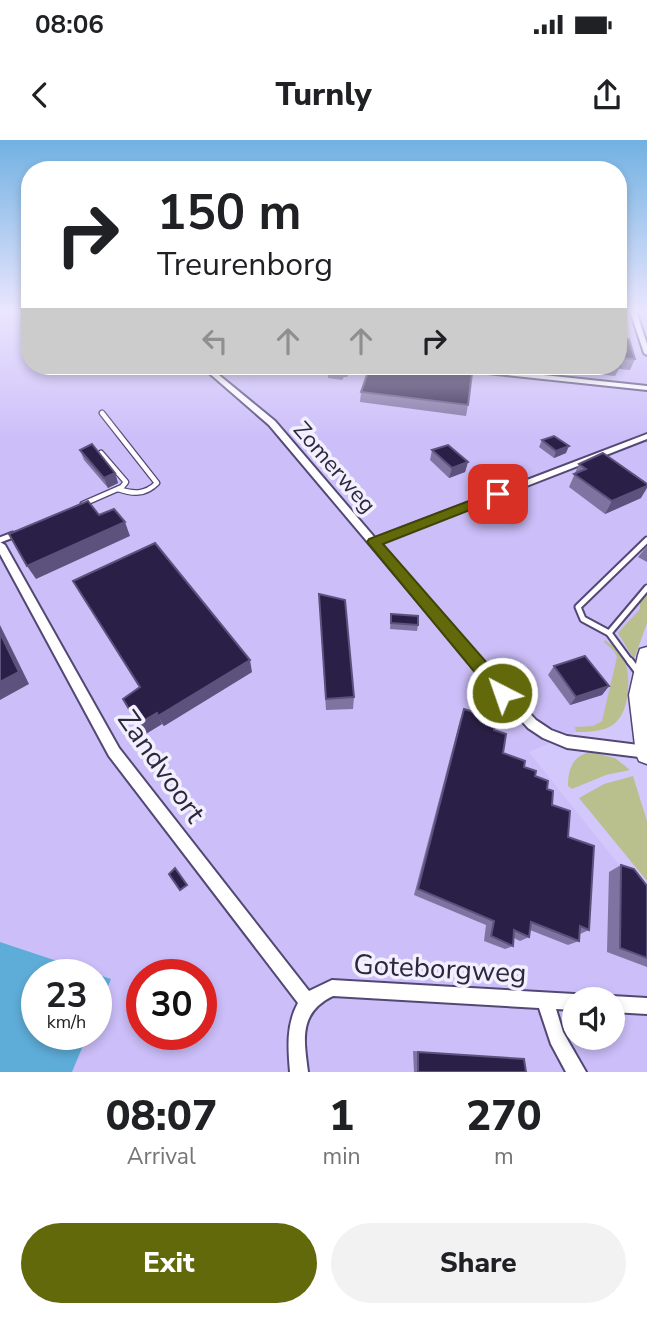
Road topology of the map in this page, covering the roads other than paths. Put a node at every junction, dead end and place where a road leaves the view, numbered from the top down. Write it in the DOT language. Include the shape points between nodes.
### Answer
graph roads {
  1 [pos="215,375"];
  2 [pos="525,375"];
  3 [pos="647,388"];
  4 [pos="102,413"];
  5 [pos="647,436"];
  6 [pos="101,453"];
  7 [pos="118,489"];
  8 [pos="73,509"];
  9 [pos="24,530"];
  10 [pos="647,540"];
  11 [pos="374,542"];
  12 [pos="0,543"];
  13 [pos="647,587"];
  14 [pos="610,633"];
  15 [pos="647,655"];
  16 [pos="643,677"];
  17 [pos="647,753"];
  18 [pos="545,1000"];
  19 [pos="562,1001"];
  20 [pos="307,1002"];
  21 [pos="625,1005"];
  22 [pos="647,1006"];
  23 [pos="299,1072"];
  24 [pos="577,1072"];
  1 -- 11 [label="street, Zomerweg" via="263,414"];
  2 -- 3 [label="street"];
  4 -- 7 [label="lane" via="157,483 141,493"];
  5 -- 11 [label="street"];
  6 -- 7 [label="lane" via="126,482"];
  7 -- 8 [label="lane"];
  9 -- 12 [label="lane"];
  10 -- 14 [label="lane" via="578,607 583,619"];
  11 -- 17 [label="street, Zomerweg" via="523,716 567,742"];
  12 -- 20 [label="street, Zandvoort" via="114,752"];
  13 -- 14 [label="lane" via="611,626"];
  14 -- 16 [label="lane"];
  15 -- 16 [label="main road"];
  16 -- 17 [label="main road" via="639,695"];
  18 -- 19 [label="street, Goteborgweg"];
  18 -- 20 [label="street, Goteborgweg" via="332,988"];
  18 -- 24 [label="street" via="561,1049"];
  20 -- 23 [label="street" via="298,1020"];
  21 -- 22 [label="street"];
}
